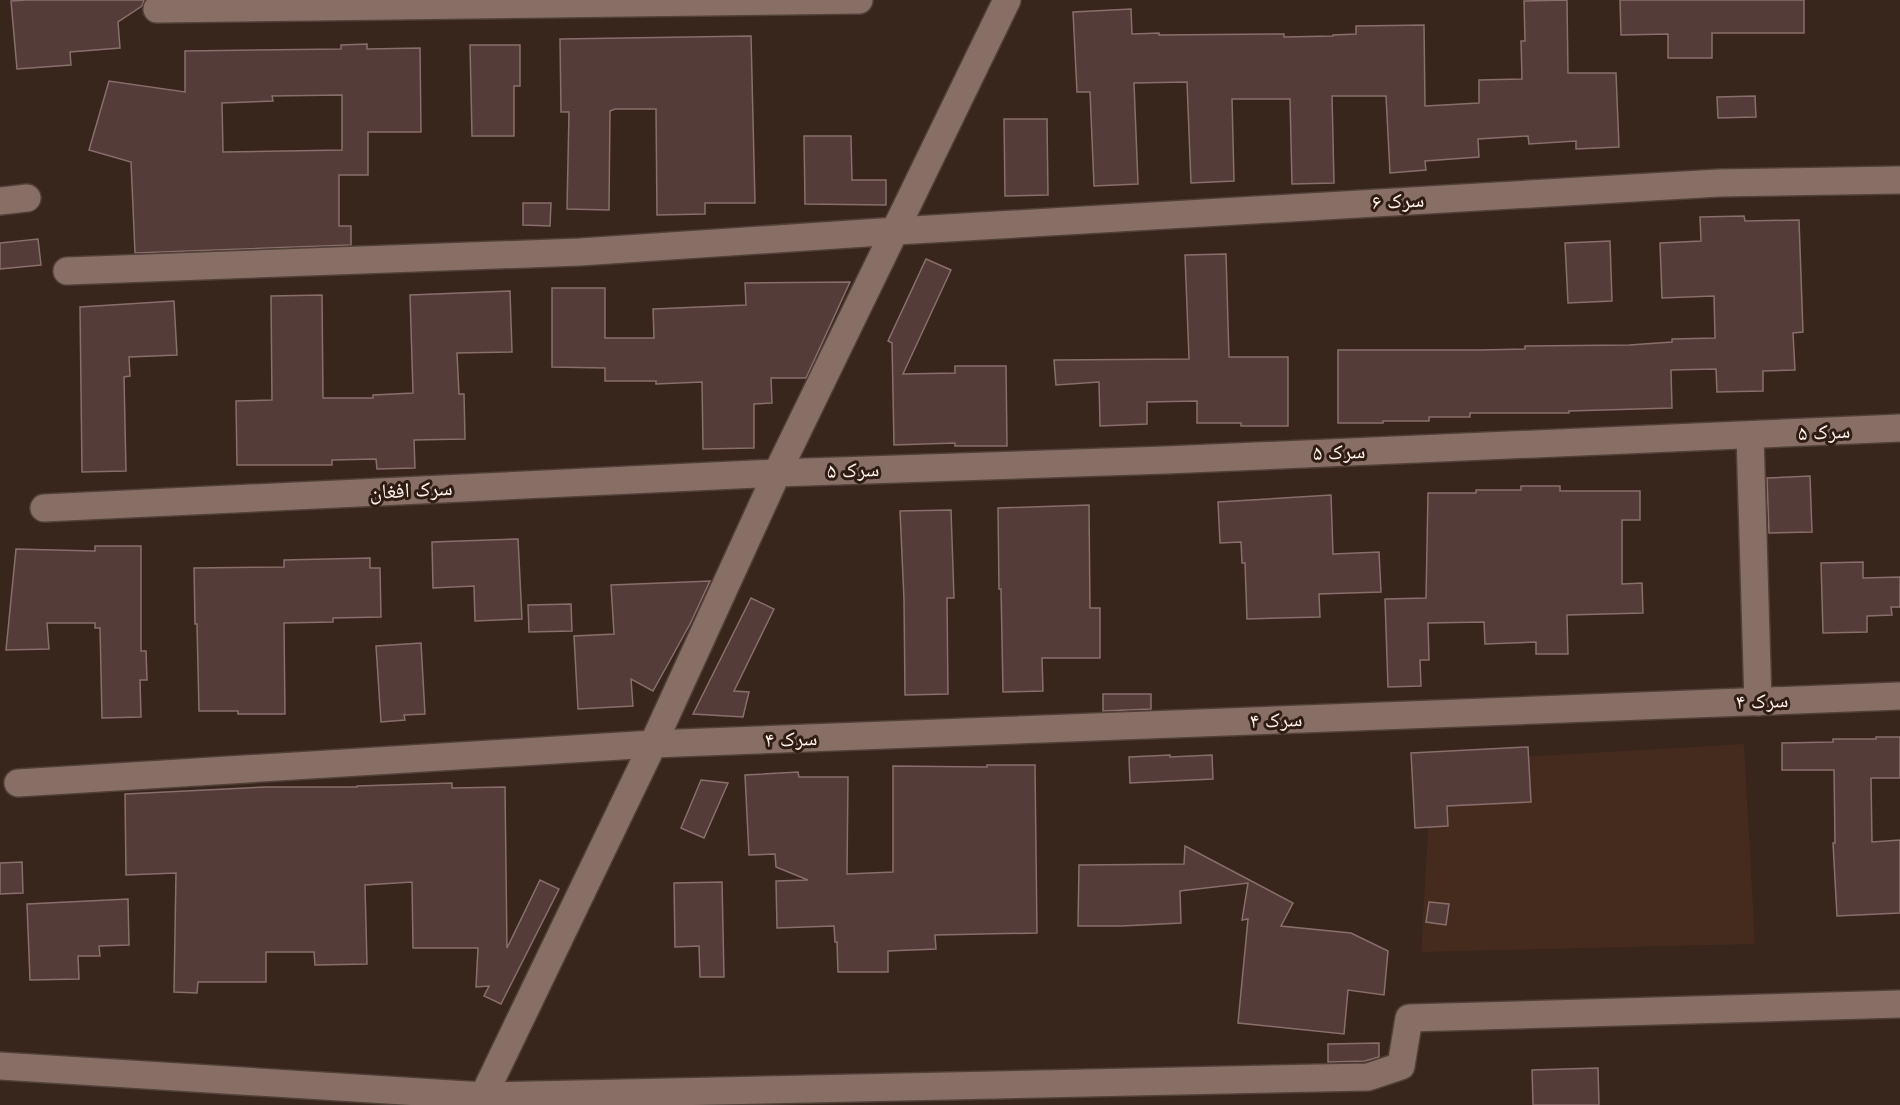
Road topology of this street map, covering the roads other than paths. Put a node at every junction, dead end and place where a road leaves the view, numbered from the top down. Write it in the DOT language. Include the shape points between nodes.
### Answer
graph roads {
  1 [pos="858,0"];
  2 [pos="1006,0"];
  3 [pos="157,9"];
  4 [pos="1900,180"];
  5 [pos="27,198"];
  6 [pos="0,201"];
  7 [pos="896,231"];
  8 [pos="67,271"];
  9 [pos="1900,428"];
  10 [pos="1750,435"];
  11 [pos="777,473"];
  12 [pos="44,508"];
  13 [pos="1900,696"];
  14 [pos="1758,702"];
  15 [pos="653,744"];
  16 [pos="18,783"];
  17 [pos="1900,1004"];
  18 [pos="0,1066"];
  19 [pos="807,1097"];
  20 [pos="482,1101"];
  1 -- 3 [label="street"];
  2 -- 7 [label="street"];
  4 -- 7 [label="street, سرک ۶" via="1707,183"];
  5 -- 6 [label="street"];
  7 -- 8 [label="street, سرک ۶" via="580,252"];
  7 -- 11 [label="street"];
  9 -- 10 [label="street, سرک ۵"];
  10 -- 11 [label="street, سرک ۵"];
  10 -- 14 [label="street"];
  11 -- 12 [label="street, سرک افغان"];
  11 -- 15 [label="street"];
  13 -- 14 [label="street, سرک ۴"];
  14 -- 15 [label="street, سرک ۴"];
  15 -- 16 [label="street, سرک ۴"];
  15 -- 20 [label="street"];
  17 -- 19 [label="street" via="1409,1018 1401,1066 1368,1077"];
  18 -- 20 [label="street"];
  19 -- 20 [label="street"];
}
